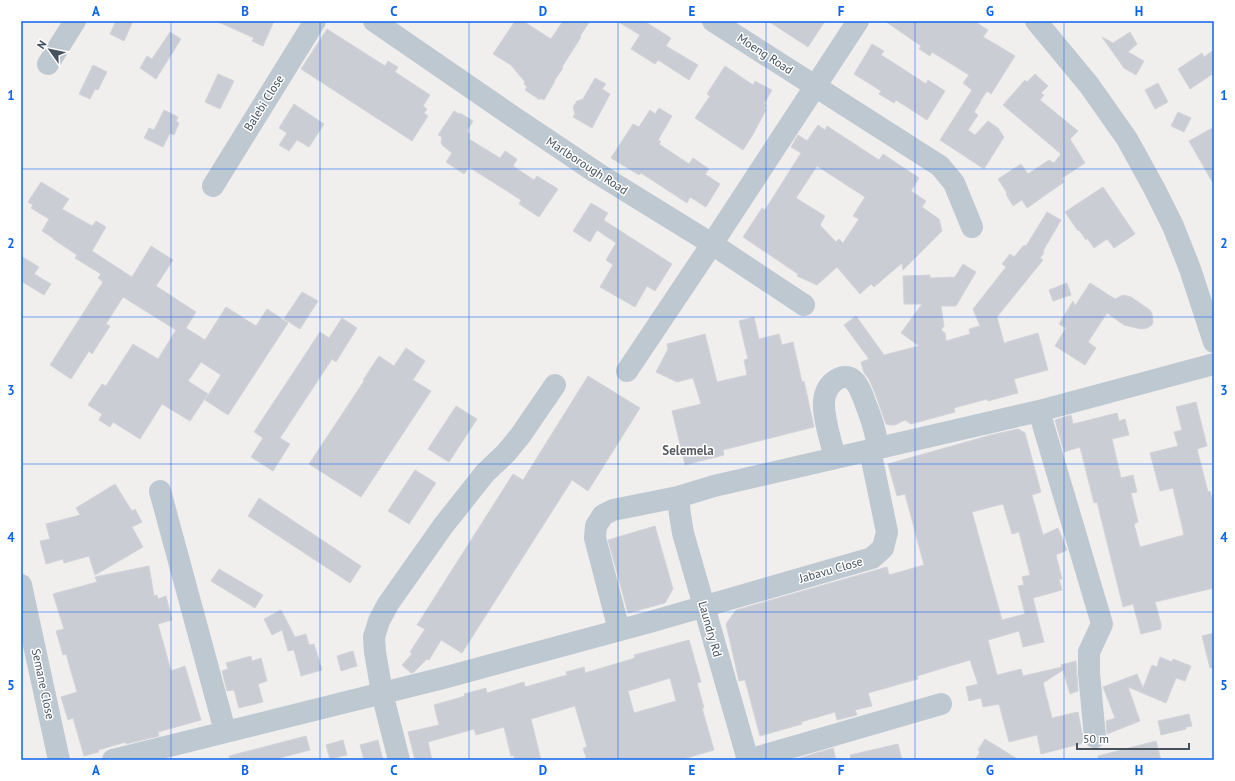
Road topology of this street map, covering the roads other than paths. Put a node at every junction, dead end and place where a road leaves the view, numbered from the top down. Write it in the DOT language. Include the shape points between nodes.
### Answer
graph roads {
  1 [pos="75,21"];
  2 [pos="315,21"];
  3 [pos="374,21"];
  4 [pos="713,21"];
  5 [pos="858,21"];
  6 [pos="1036,21"];
  7 [pos="48,64"];
  8 [pos="816,87"];
  9 [pos="213,186"];
  10 [pos="972,227"];
  11 [pos="712,244"];
  12 [pos="804,306"];
  13 [pos="1214,342"];
  14 [pos="1214,364"];
  15 [pos="627,371"];
  16 [pos="555,385"];
  17 [pos="1039,412"];
  18 [pos="874,449"];
  19 [pos="835,458"];
  20 [pos="160,491"];
  21 [pos="678,497"];
  22 [pos="21,585"];
  23 [pos="704,607"];
  24 [pos="619,630"];
  25 [pos="382,693"];
  26 [pos="941,704"];
  27 [pos="225,732"];
  28 [pos="1095,737"];
  29 [pos="59,760"];
  30 [pos="114,760"];
  31 [pos="399,760"];
  32 [pos="748,760"];
  1 -- 7 [label="street"];
  2 -- 9 [label="street, Balebi Close"];
  3 -- 11 [label="street, Marlborough Road" via="590,168"];
  4 -- 8 [label="street, Moeng Road"];
  5 -- 8 [label="street"];
  6 -- 13 [label="street" via="1089,86 1127,139 1172,226 1190,269"];
  8 -- 10 [label="street, Moeng Road" via="940,166 954,183"];
  8 -- 11 [label="street"];
  11 -- 12 [label="street, Marlborough Road"];
  11 -- 15 [label="street"];
  14 -- 17 [label="street"];
  16 -- 25 [label="street" via="520,436 485,473 443,526 388,604 374,637"];
  17 -- 18 [label="street"];
  17 -- 28 [label="street" via="1102,624 1089,652 1088,673"];
  18 -- 19 [label="street"];
  18 -- 19 [label="street, Jabavu Close" via="876,435 863,396 857,383 845,377 832,383 827,389 824,401"];
  18 -- 23 [label="street, Jabavu Close" via="887,532 883,548 872,558"];
  19 -- 21 [label="street"];
  20 -- 27 [label="street"];
  21 -- 23 [label="street, Laundry Rd" via="683,533"];
  21 -- 24 [label="street" via="613,510 603,515 596,526 595,538"];
  22 -- 29 [label="street, Semane Close"];
  23 -- 24 [label="street, Jabavu Close"];
  23 -- 32 [label="street, Laundry Rd"];
  24 -- 25 [label="street, Jabavu Close"];
  25 -- 27 [label="street, Jabavu Close"];
  25 -- 31 [label="street"];
  26 -- 32 [label="street"];
  27 -- 30 [label="street, Jabavu Close"];
}
